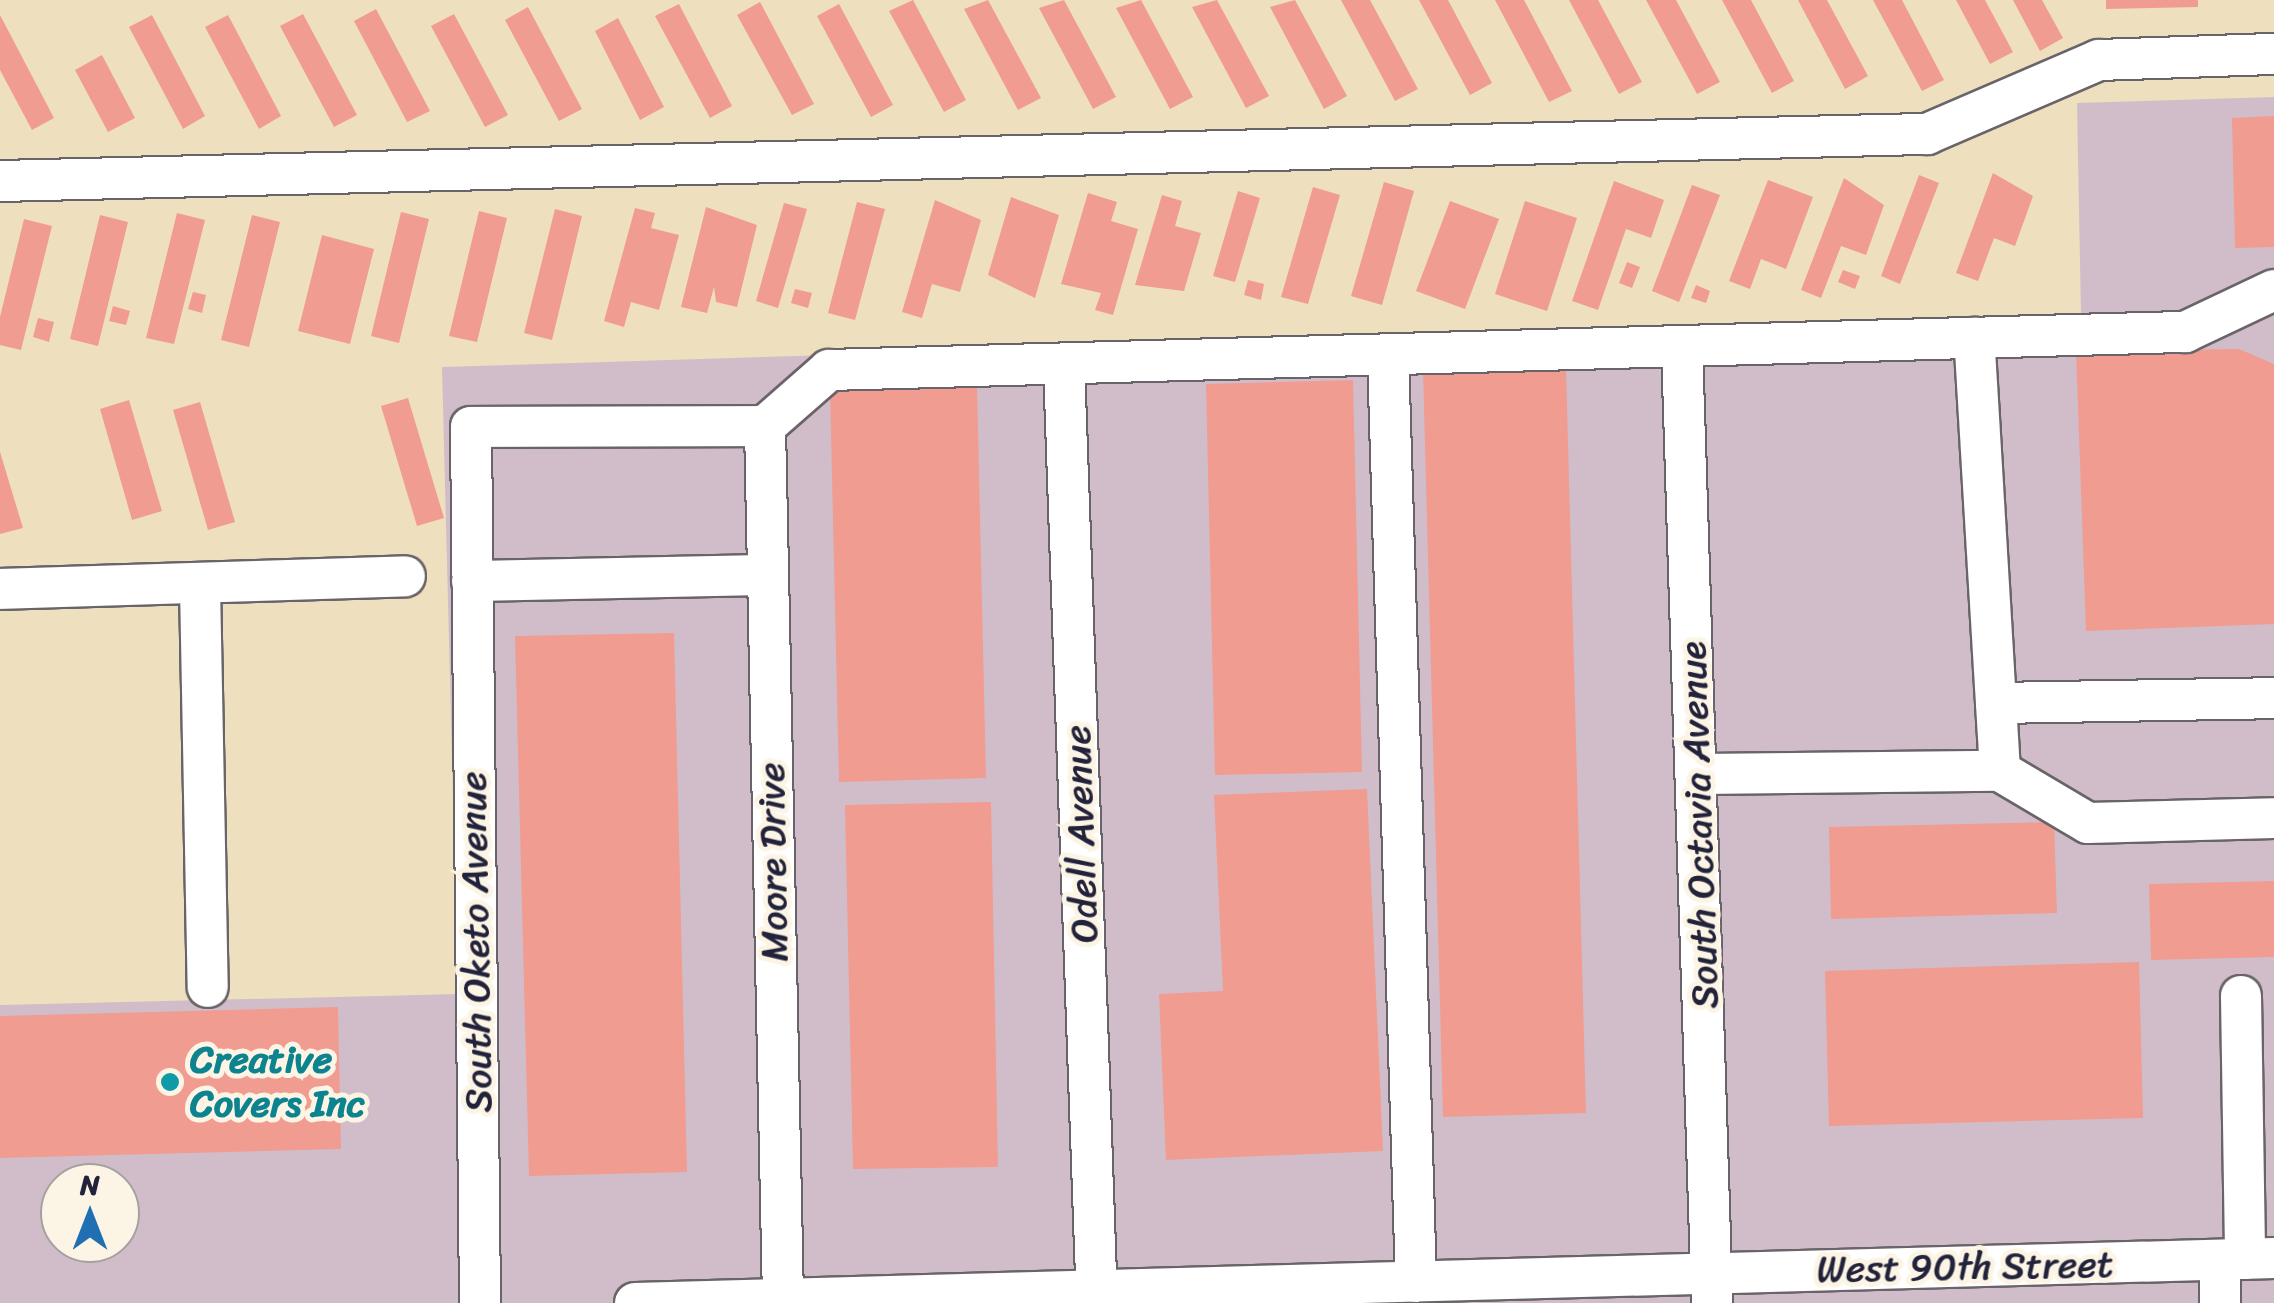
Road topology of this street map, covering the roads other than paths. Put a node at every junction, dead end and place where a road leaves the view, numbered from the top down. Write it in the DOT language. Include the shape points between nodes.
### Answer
graph roads {
  1 [pos="2274,54"];
  2 [pos="0,181"];
  3 [pos="2274,290"];
  4 [pos="1974,338"];
  5 [pos="1682,346"];
  6 [pos="1388,356"];
  7 [pos="1064,365"];
  8 [pos="765,426"];
  9 [pos="766,575"];
  10 [pos="405,576"];
  11 [pos="472,581"];
  12 [pos="200,586"];
  13 [pos="0,589"];
  14 [pos="2274,698"];
  15 [pos="1996,703"];
  16 [pos="2000,771"];
  17 [pos="1697,774"];
  18 [pos="2274,818"];
  19 [pos="208,987"];
  20 [pos="2241,996"];
  21 [pos="2246,1259"];
  22 [pos="1416,1282"];
  23 [pos="1818,1287"];
  24 [pos="1712,1289"];
  25 [pos="1097,1297"];
  26 [pos="784,1299"];
  27 [pos="480,1303"];
  28 [pos="636,1303"];
  29 [pos="2220,1303"];
  1 -- 2 [label="street" via="2099,60 1927,134"];
  3 -- 4 [label="street" via="2184,332"];
  4 -- 5 [label="street"];
  4 -- 15 [label="street"];
  5 -- 6 [label="street"];
  5 -- 17 [label="street, South Octavia Avenue"];
  6 -- 7 [label="street"];
  6 -- 22 [label="street"];
  7 -- 8 [label="street" via="830,370"];
  7 -- 25 [label="street, Odell Avenue"];
  8 -- 9 [label="street, Moore Drive"];
  8 -- 11 [label="street, South Oketo Avenue" via="471,427"];
  9 -- 11 [label="street"];
  9 -- 26 [label="street, Moore Drive"];
  10 -- 12 [label="street"];
  11 -- 27 [label="street, South Oketo Avenue"];
  12 -- 13 [label="street"];
  12 -- 19 [label="street"];
  14 -- 15 [label="street"];
  15 -- 16 [label="street"];
  16 -- 17 [label="street"];
  16 -- 18 [label="street" via="2088,823"];
  17 -- 24 [label="street, South Octavia Avenue"];
  20 -- 21 [label="street"];
  21 -- 23 [label="street, West 90th Street"];
  21 -- 29 [label="street"];
  22 -- 24 [label="street, West 90th Street"];
  22 -- 25 [label="street, West 90th Street"];
  23 -- 24 [label="street, West 90th Street"];
  25 -- 26 [label="street, West 90th Street"];
  26 -- 28 [label="street, West 90th Street"];
}
